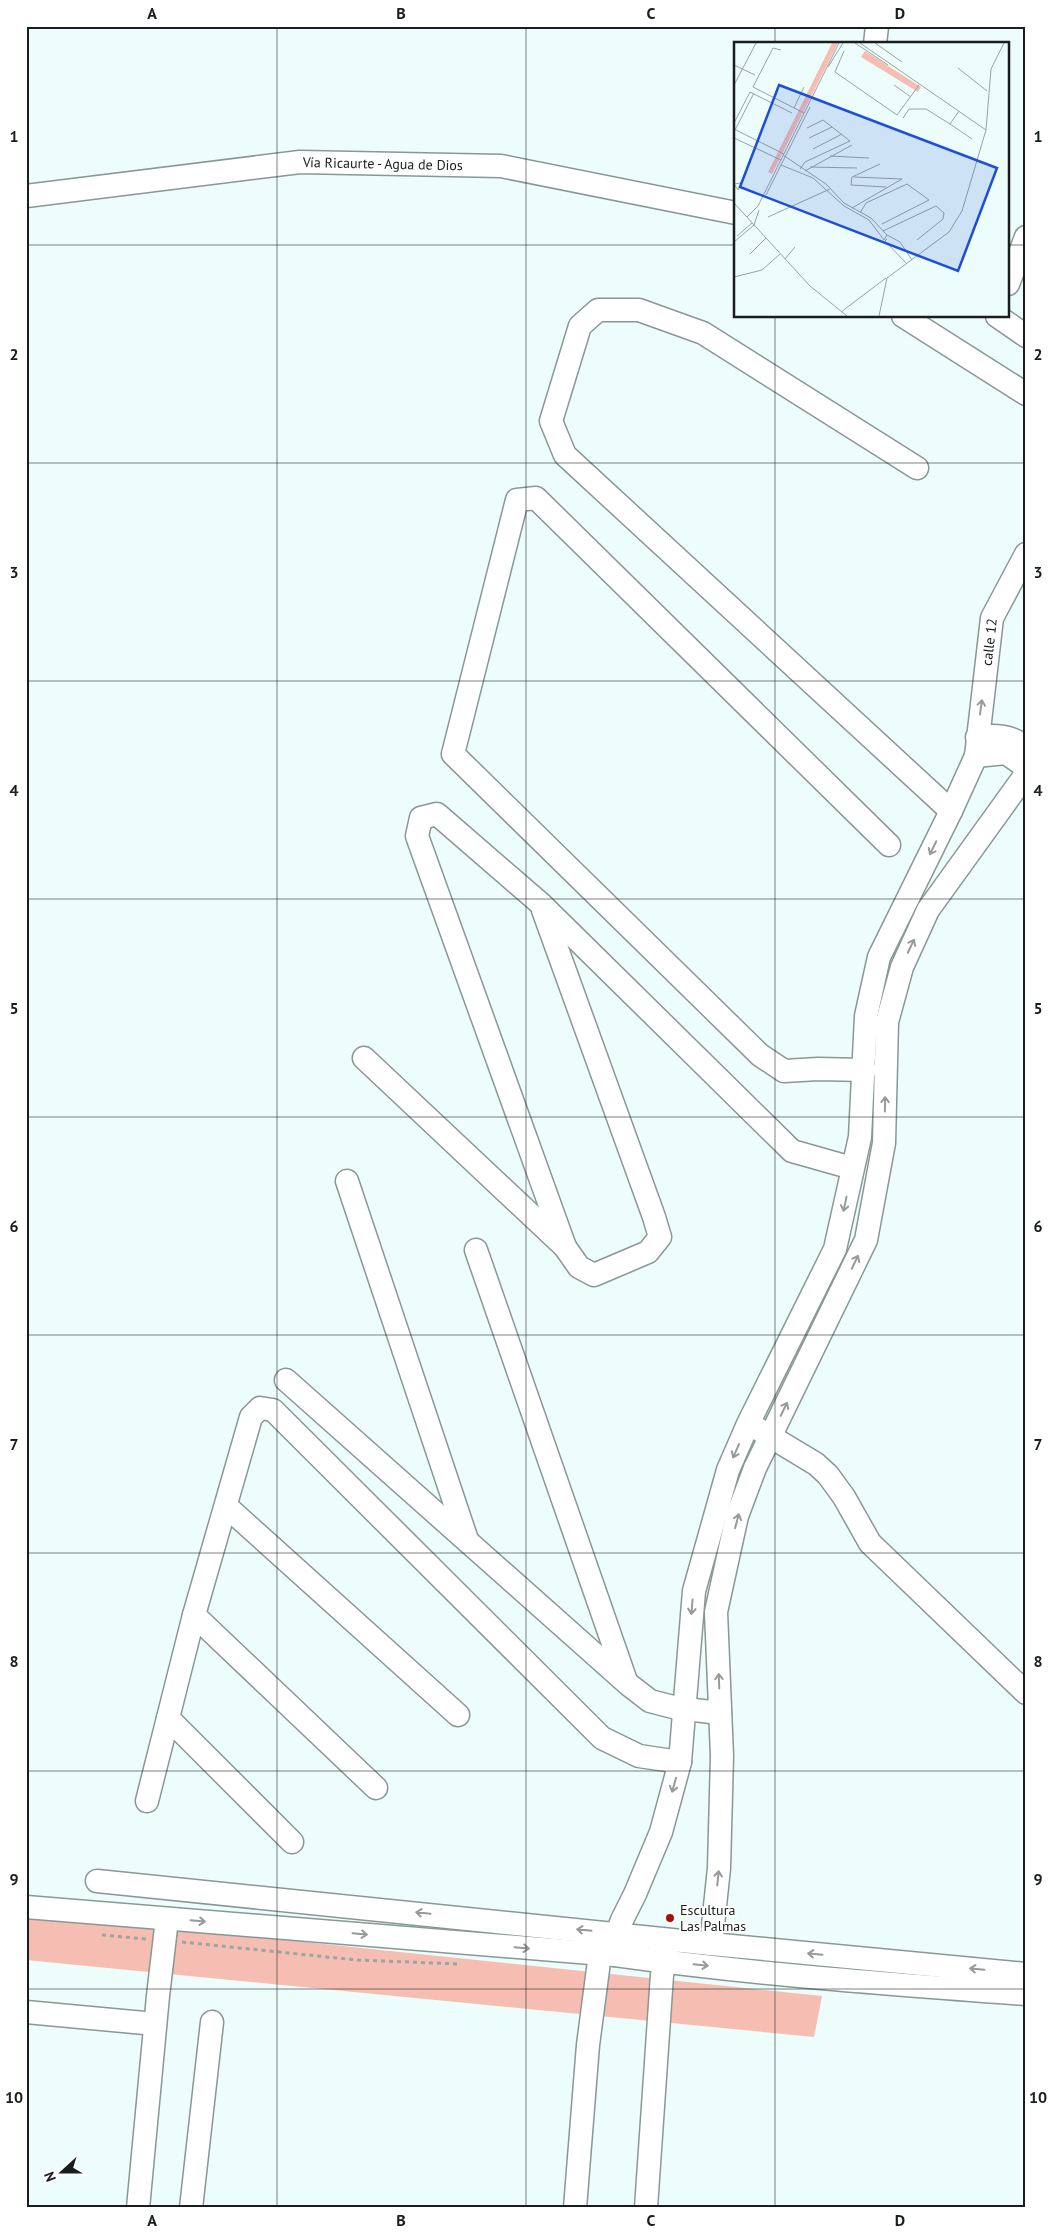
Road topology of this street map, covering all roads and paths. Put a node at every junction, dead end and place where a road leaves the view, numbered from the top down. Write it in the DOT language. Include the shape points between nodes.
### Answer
graph roads {
  1 [pos="877,26"];
  2 [pos="875,42"];
  3 [pos="26,196"];
  4 [pos="734,213"];
  5 [pos="1026,237"];
  6 [pos="1010,279"];
  7 [pos="906,318"];
  8 [pos="1000,318"];
  9 [pos="1026,336"];
  10 [pos="1026,394"];
  11 [pos="917,468"];
  12 [pos="1026,554"];
  13 [pos="976,746"];
  14 [pos="1026,748"];
  15 [pos="1026,767"];
  16 [pos="1026,774"];
  17 [pos="951,811"];
  18 [pos="889,845"];
  19 [pos="541,904"];
  20 [pos="877,1019"];
  21 [pos="364,1058"];
  22 [pos="865,1070"];
  23 [pos="860,1137"];
  24 [pos="884,1143"];
  25 [pos="852,1168"];
  26 [pos="347,1181"];
  27 [pos="565,1247"];
  28 [pos="476,1250"];
  29 [pos="286,1380"];
  30 [pos="748,1424"];
  31 [pos="771,1435"];
  32 [pos="226,1506"];
  33 [pos="467,1541"];
  34 [pos="194,1615"];
  35 [pos="628,1684"];
  36 [pos="1026,1693"];
  37 [pos="685,1709"];
  38 [pos="720,1713"];
  39 [pos="458,1715"];
  40 [pos="168,1718"];
  41 [pos="680,1762"];
  42 [pos="376,1788"];
  43 [pos="147,1800"];
  44 [pos="292,1842"];
  45 [pos="97,1881"];
  46 [pos="153,1885"];
  47 [pos="26,1907"];
  48 [pos="158,1918"];
  49 [pos="669,1940"];
  50 [pos="711,1944"];
  51 [pos="611,1947"];
  52 [pos="665,1962"];
  53 [pos="1026,1974"];
  54 [pos="1026,1994"];
  55 [pos="26,2012"];
  56 [pos="212,2022"];
  57 [pos="155,2024"];
  58 [pos="138,2208"];
  59 [pos="191,2208"];
  60 [pos="575,2208"];
  61 [pos="646,2208"];
  1 -- 2 [label="street"];
  3 -- 4 [label="street, Vía Ricaurte - Agua de Dios" via="300,162 501,166"];
  5 -- 6 [label="street"];
  7 -- 10 [label="street"];
  8 -- 9 [label="street"];
  11 -- 17 [label="street" via="703,333 639,310 598,310 580,326 551,421 565,455"];
  13 -- 12 [label="street, calle 12, one-way" via="992,618"];
  13 -- 14 [label="street" via="991,735 1017,740"];
  13 -- 15 [label="street" via="1006,753"];
  13 -- 17 [label="street, calle 12"];
  20 -- 16 [label="street, one-way" via="928,910"];
  17 -- 20 [label="street, calle 12, one-way" via="879,957"];
  18 -- 22 [label="street" via="536,498 517,500 452,754 760,1055 784,1071"];
  19 -- 25 [label="street" via="792,1151"];
  19 -- 27 [label="street" via="660,1237 648,1252 594,1275 579,1267"];
  19 -- 27 [label="street" via="437,814 421,818 417,836"];
  20 -- 22 [label="street"];
  24 -- 20 [label="street, one-way"];
  21 -- 27 [label="street"];
  22 -- 23 [label="street"];
  23 -- 24 [label="street"];
  23 -- 25 [label="street"];
  31 -- 24 [label="street, one-way" via="866,1240"];
  25 -- 30 [label="street, one-way" via="836,1249"];
  26 -- 33 [label="street"];
  28 -- 35 [label="street"];
  29 -- 33 [label="street"];
  30 -- 31 [label="street"];
  30 -- 37 [label="street, one-way" via="728,1470 694,1590"];
  31 -- 36 [label="street" via="828,1475 870,1543"];
  38 -- 31 [label="street, one-way" via="716,1612 738,1516"];
  32 -- 34 [label="street"];
  32 -- 39 [label="street"];
  32 -- 41 [label="street" via="251,1417 260,1408 273,1410 602,1738 639,1756"];
  33 -- 35 [label="street"];
  34 -- 40 [label="street"];
  34 -- 42 [label="street"];
  35 -- 37 [label="street" via="650,1701"];
  37 -- 38 [label="street"];
  37 -- 41 [label="street"];
  50 -- 38 [label="street, one-way" via="720,1868"];
  40 -- 43 [label="street"];
  40 -- 44 [label="street"];
  41 -- 51 [label="street, one-way" via="661,1832"];
  45 -- 46 [label="street"];
  46 -- 48 [label="street"];
  51 -- 46 [label="street, one-way"];
  47 -- 48 [label="street"];
  48 -- 51 [label="street, one-way"];
  48 -- 57 [label="street"];
  49 -- 50 [label="street"];
  49 -- 51 [label="street"];
  49 -- 52 [label="street"];
  53 -- 50 [label="street, one-way"];
  51 -- 52 [label="street"];
  51 -- 60 [label="street" via="588,2045"];
  52 -- 54 [label="street, one-way"];
  52 -- 61 [label="street"];
  55 -- 57 [label="street"];
  56 -- 59 [label="street"];
  57 -- 58 [label="street"];
}
